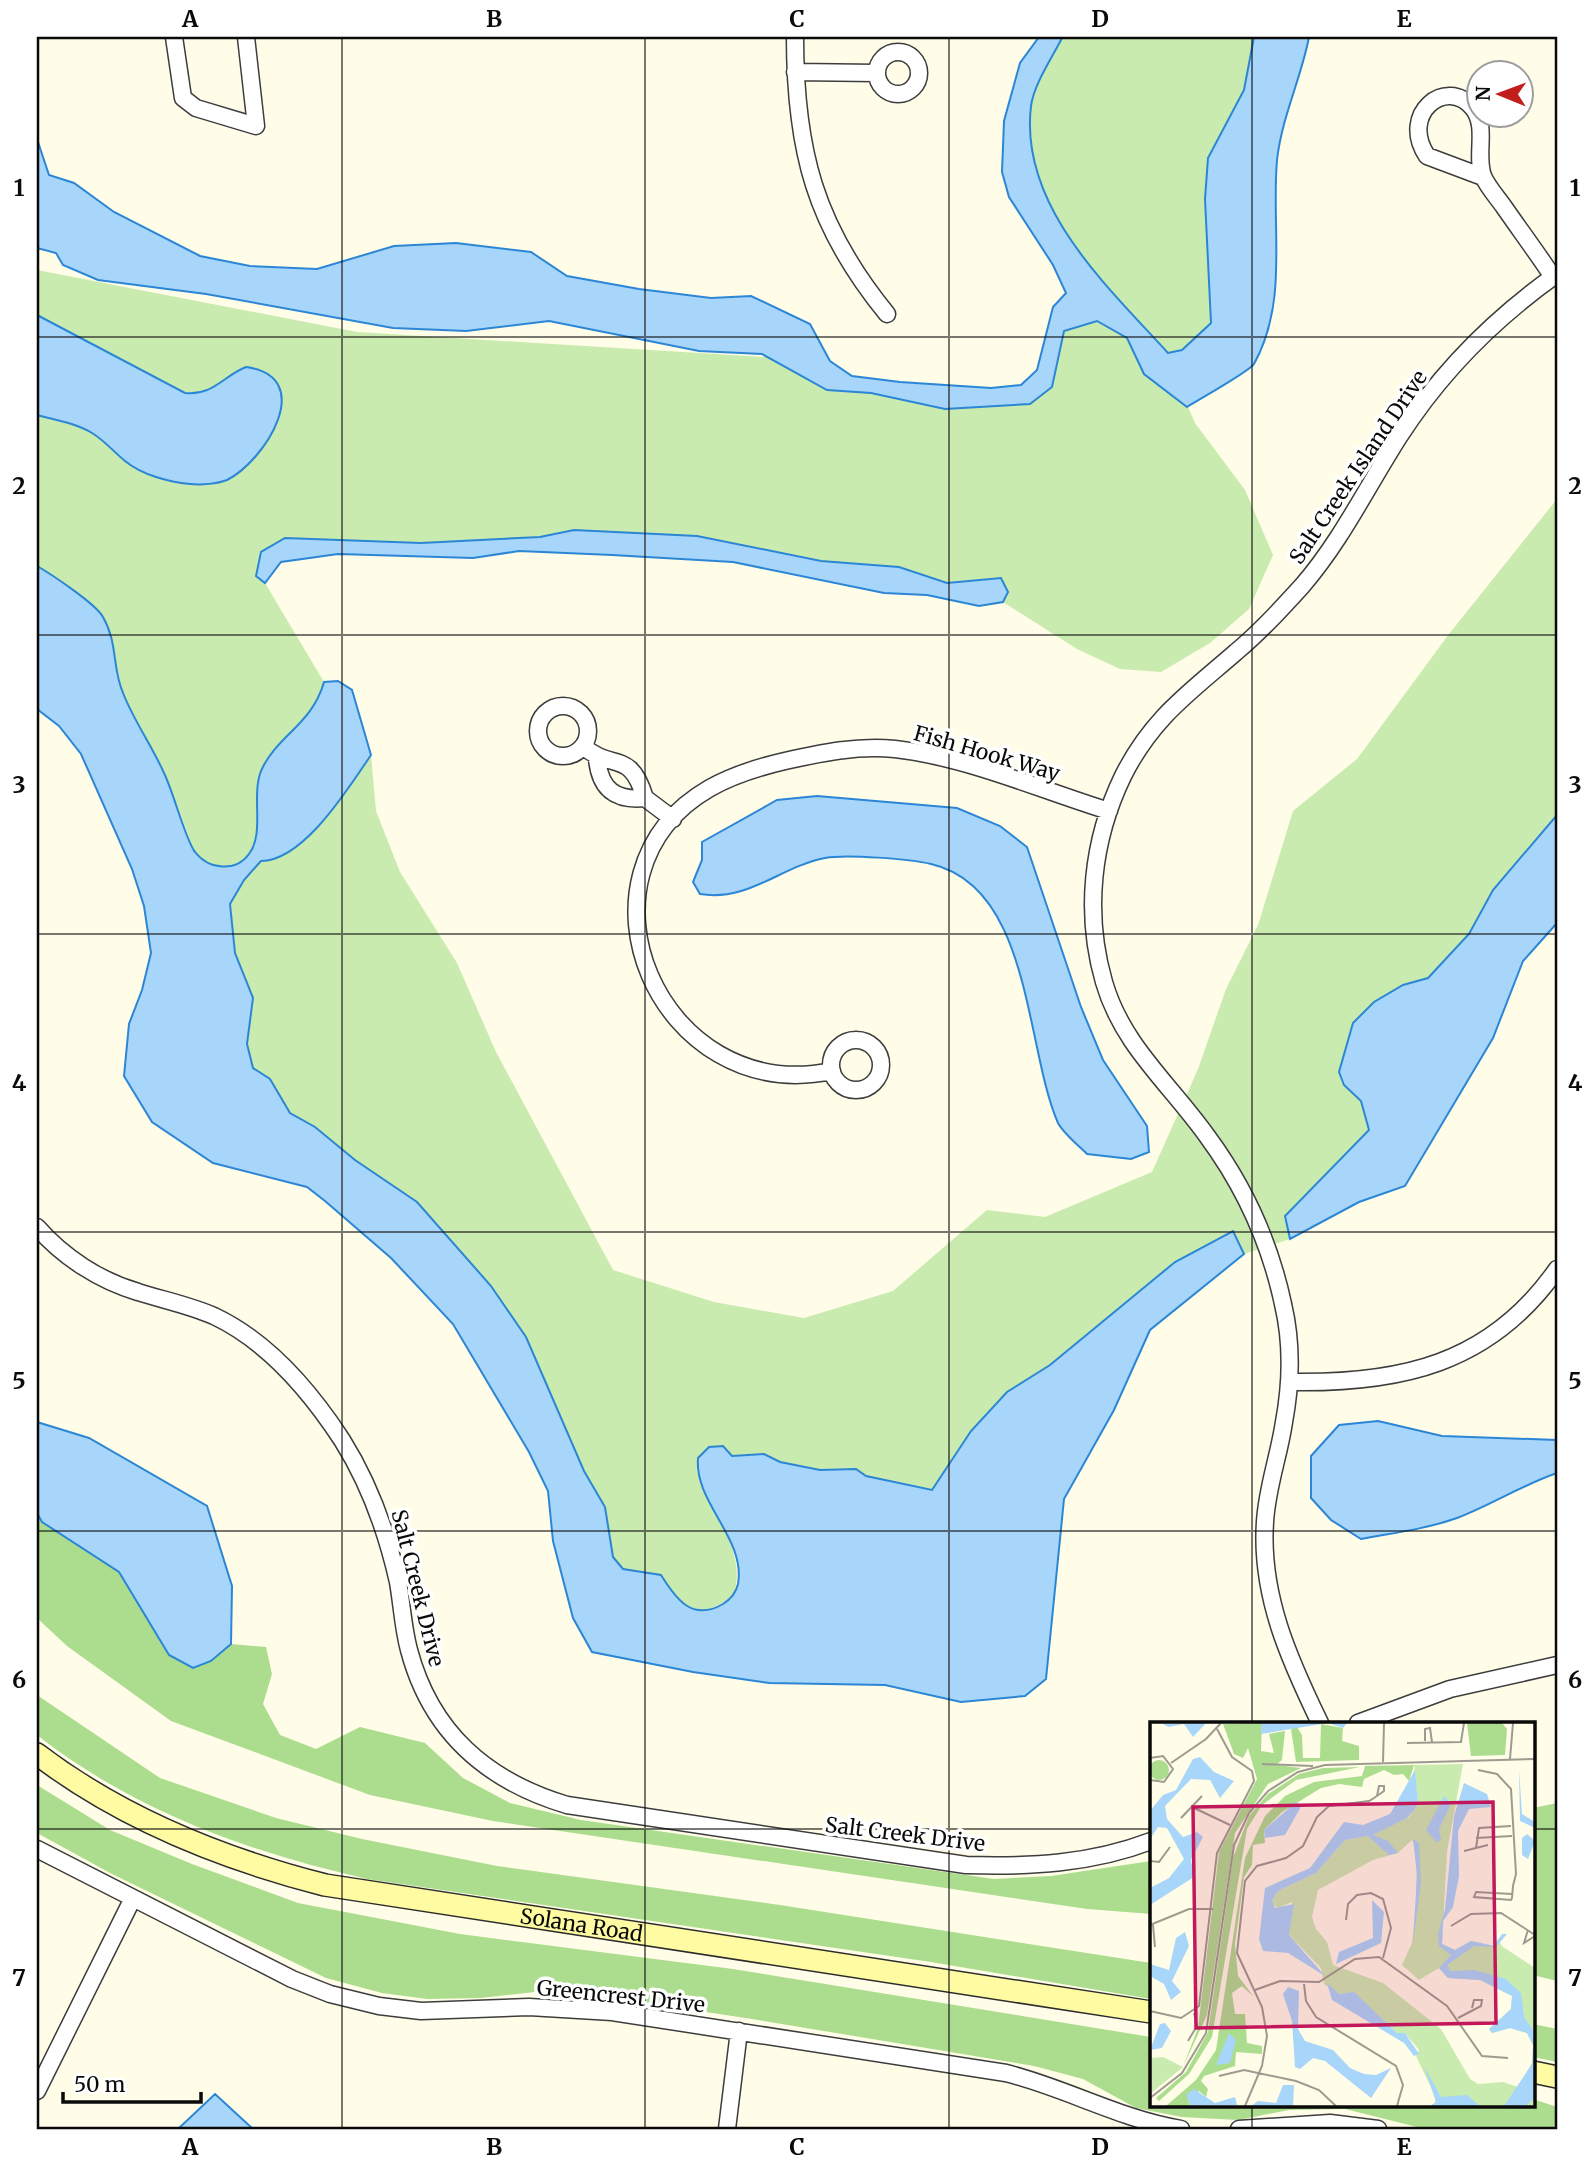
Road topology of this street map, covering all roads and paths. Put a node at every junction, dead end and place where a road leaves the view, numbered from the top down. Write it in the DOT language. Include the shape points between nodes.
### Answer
graph roads {
  1 [pos="174,37"];
  2 [pos="246,37"];
  3 [pos="795,37"];
  4 [pos="795,72"];
  5 [pos="877,73"];
  6 [pos="1483,177"];
  7 [pos="1555,275"];
  8 [pos="887,314"];
  9 [pos="583,746"];
  10 [pos="597,759"];
  11 [pos="645,798"];
  12 [pos="1109,811"];
  13 [pos="673,819"];
  14 [pos="832,1071"];
  15 [pos="37,1227"];
  16 [pos="1557,1269"];
  17 [pos="1289,1382"];
  18 [pos="1557,1665"];
  19 [pos="1320,1722"];
  20 [pos="1361,1722"];
  21 [pos="37,1754"];
  22 [pos="1150,1841"];
  23 [pos="37,1849"];
  24 [pos="133,1898"];
  25 [pos="1150,2012"];
  26 [pos="739,2031"];
  27 [pos="1534,2072"];
  28 [pos="1557,2077"];
  29 [pos="37,2091"];
  30 [pos="727,2129"];
  31 [pos="1181,2129"];
  32 [pos="1239,2129"];
  33 [pos="1378,2129"];
  1 -- 2 [label="street" via="183,99 196,108 256,126"];
  3 -- 4 [label="street"];
  4 -- 5 [label="street"];
  4 -- 8 [label="street" via="808,170 823,214 844,256"];
  6 -- 6 [label="street" via="1480,126 1471,106 1454,97 1428,104 1417,124 1427,156"];
  6 -- 7 [label="street"];
  7 -- 12 [label="street, Salt Creek Island Drive" via="1492,325 1431,392 1338,537 1288,602 1157,721 1127,769"];
  9 -- 10 [label="street"];
  10 -- 11 [label="street" via="628,765"];
  10 -- 11 [label="street" via="600,777 612,794"];
  11 -- 13 [label="street"];
  12 -- 13 [label="street, Fish Hook Way" via="934,755 852,749 815,754 732,777 709,788"];
  12 -- 17 [label="street, Salt Creek Island Drive" via="1093,874 1093,911 1104,982 1132,1043 1205,1133 1249,1205 1266,1244 1285,1311"];
  13 -- 14 [label="street, Fish Hook Way" via="645,867 638,911 643,956 663,1004 696,1041 720,1057 744,1066 802,1075"];
  15 -- 22 [label="street, Salt Creek Drive" via="103,1278 196,1309 240,1331 310,1397 342,1440 373,1500 398,1583 408,1649 432,1706 465,1750 507,1782 567,1805 966,1865 1059,1864"];
  16 -- 17 [label="street" via="1509,1322 1450,1359 1383,1380"];
  17 -- 19 [label="street, Salt Creek Island Drive" via="1269,1486 1265,1558 1276,1624"];
  18 -- 20 [label="street" via="1450,1689"];
  21 -- 25 [label="street, Solana Road" via="116,1804 191,1841 325,1885"];
  23 -- 24 [label="street, Greencrest Drive"];
  24 -- 26 [label="street, Greencrest Drive" via="292,1979 379,2006 421,2011 584,2009"];
  24 -- 29 [label="street"];
  26 -- 30 [label="street"];
  26 -- 31 [label="street, Greencrest Drive" via="1006,2073 1044,2082 1139,2121"];
  27 -- 28 [label="street"];
  32 -- 33 [label="street" via="1318,2123"];
}
